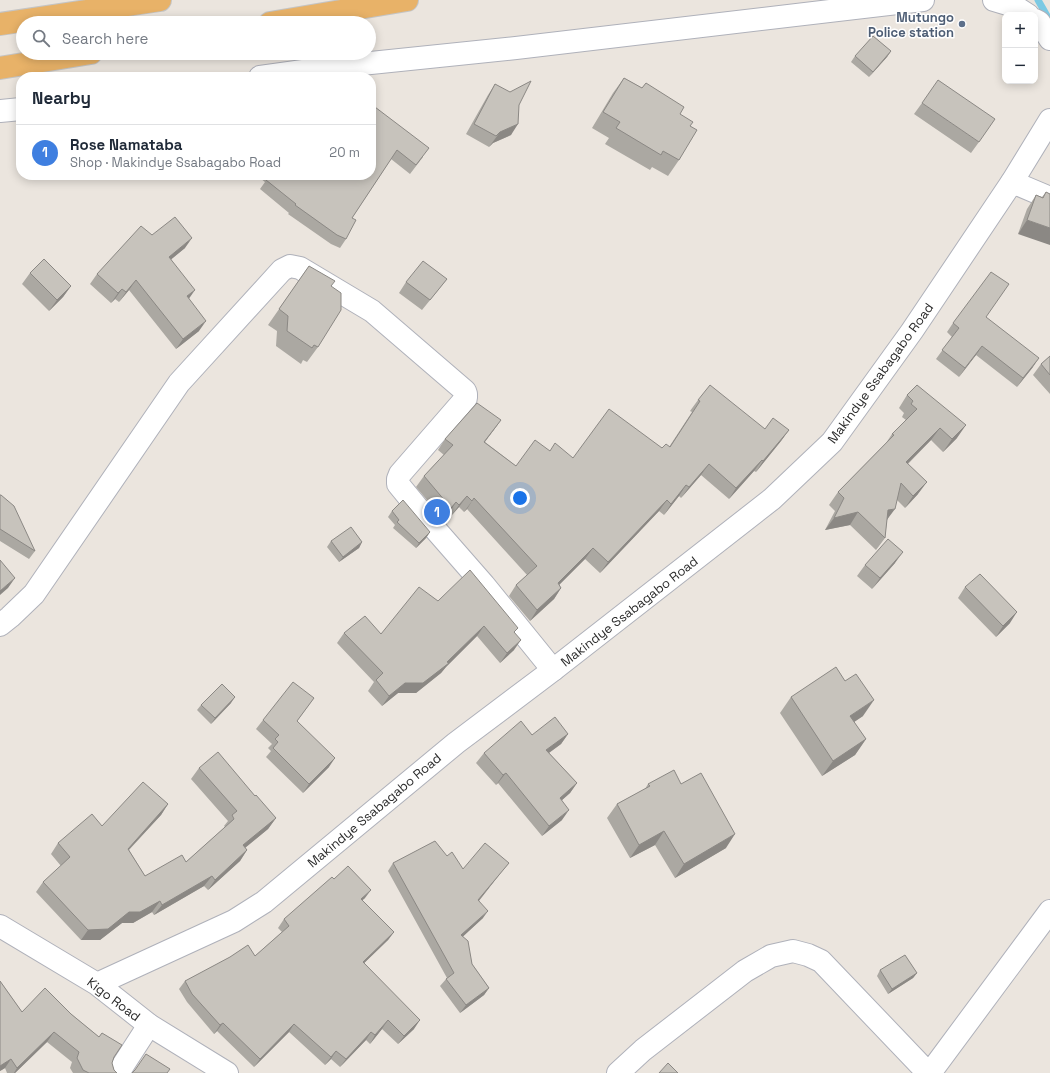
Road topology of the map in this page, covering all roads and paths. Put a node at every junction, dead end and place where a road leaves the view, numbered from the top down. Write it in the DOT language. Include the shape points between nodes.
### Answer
graph roads {
  1 [pos="160,0"];
  2 [pos="407,0"];
  3 [pos="923,0"];
  4 [pos="994,0"];
  5 [pos="1023,12"];
  6 [pos="53,16"];
  7 [pos="312,16"];
  8 [pos="16,22"];
  9 [pos="1038,22"];
  10 [pos="0,24"];
  11 [pos="1050,39"];
  12 [pos="49,60"];
  13 [pos="0,68"];
  14 [pos="296,72"];
  15 [pos="16,109"];
  16 [pos="0,111"];
  17 [pos="1050,120"];
  18 [pos="1050,129"];
  19 [pos="1031,150"];
  20 [pos="1012,182"];
  21 [pos="1050,198"];
  22 [pos="0,625"];
  23 [pos="553,670"];
  24 [pos="1050,911"];
  25 [pos="0,926"];
  26 [pos="97,984"];
  27 [pos="149,1026"];
  28 [pos="118,1073"];
  29 [pos="227,1073"];
  30 [pos="618,1073"];
  31 [pos="929,1073"];
  1 -- 6 [label="highway"];
  2 -- 7 [label="highway"];
  3 -- 14 [label="street"];
  4 -- 5 [label="street" via="1014,6"];
  8 -- 10 [label="highway"];
  9 -- 11 [label="street"];
  12 -- 13 [label="highway"];
  15 -- 16 [label="street"];
  17 -- 19 [label="street, Makindye Ssabagabo Road"];
  18 -- 19 [label="street"];
  19 -- 20 [label="street, Makindye Ssabagabo Road"];
  20 -- 21 [label="street"];
  20 -- 23 [label="street, Makindye Ssabagabo Road" via="912,331 832,442 772,499"];
  22 -- 23 [label="street" via="34,594 179,383 282,270 290,266 300,268 372,311 465,391 466,398 400,474 398,484"];
  23 -- 26 [label="street, Makindye Ssabagabo Road" via="456,743 264,902 234,921"];
  24 -- 31 [label="street"];
  25 -- 26 [label="street, Kigo Road"];
  26 -- 27 [label="street, Kigo Road"];
  27 -- 28 [label="street"];
  27 -- 29 [label="street, Kigo Road"];
  30 -- 31 [label="street" via="643,1050 745,971 771,956 793,951 821,961"];
}
